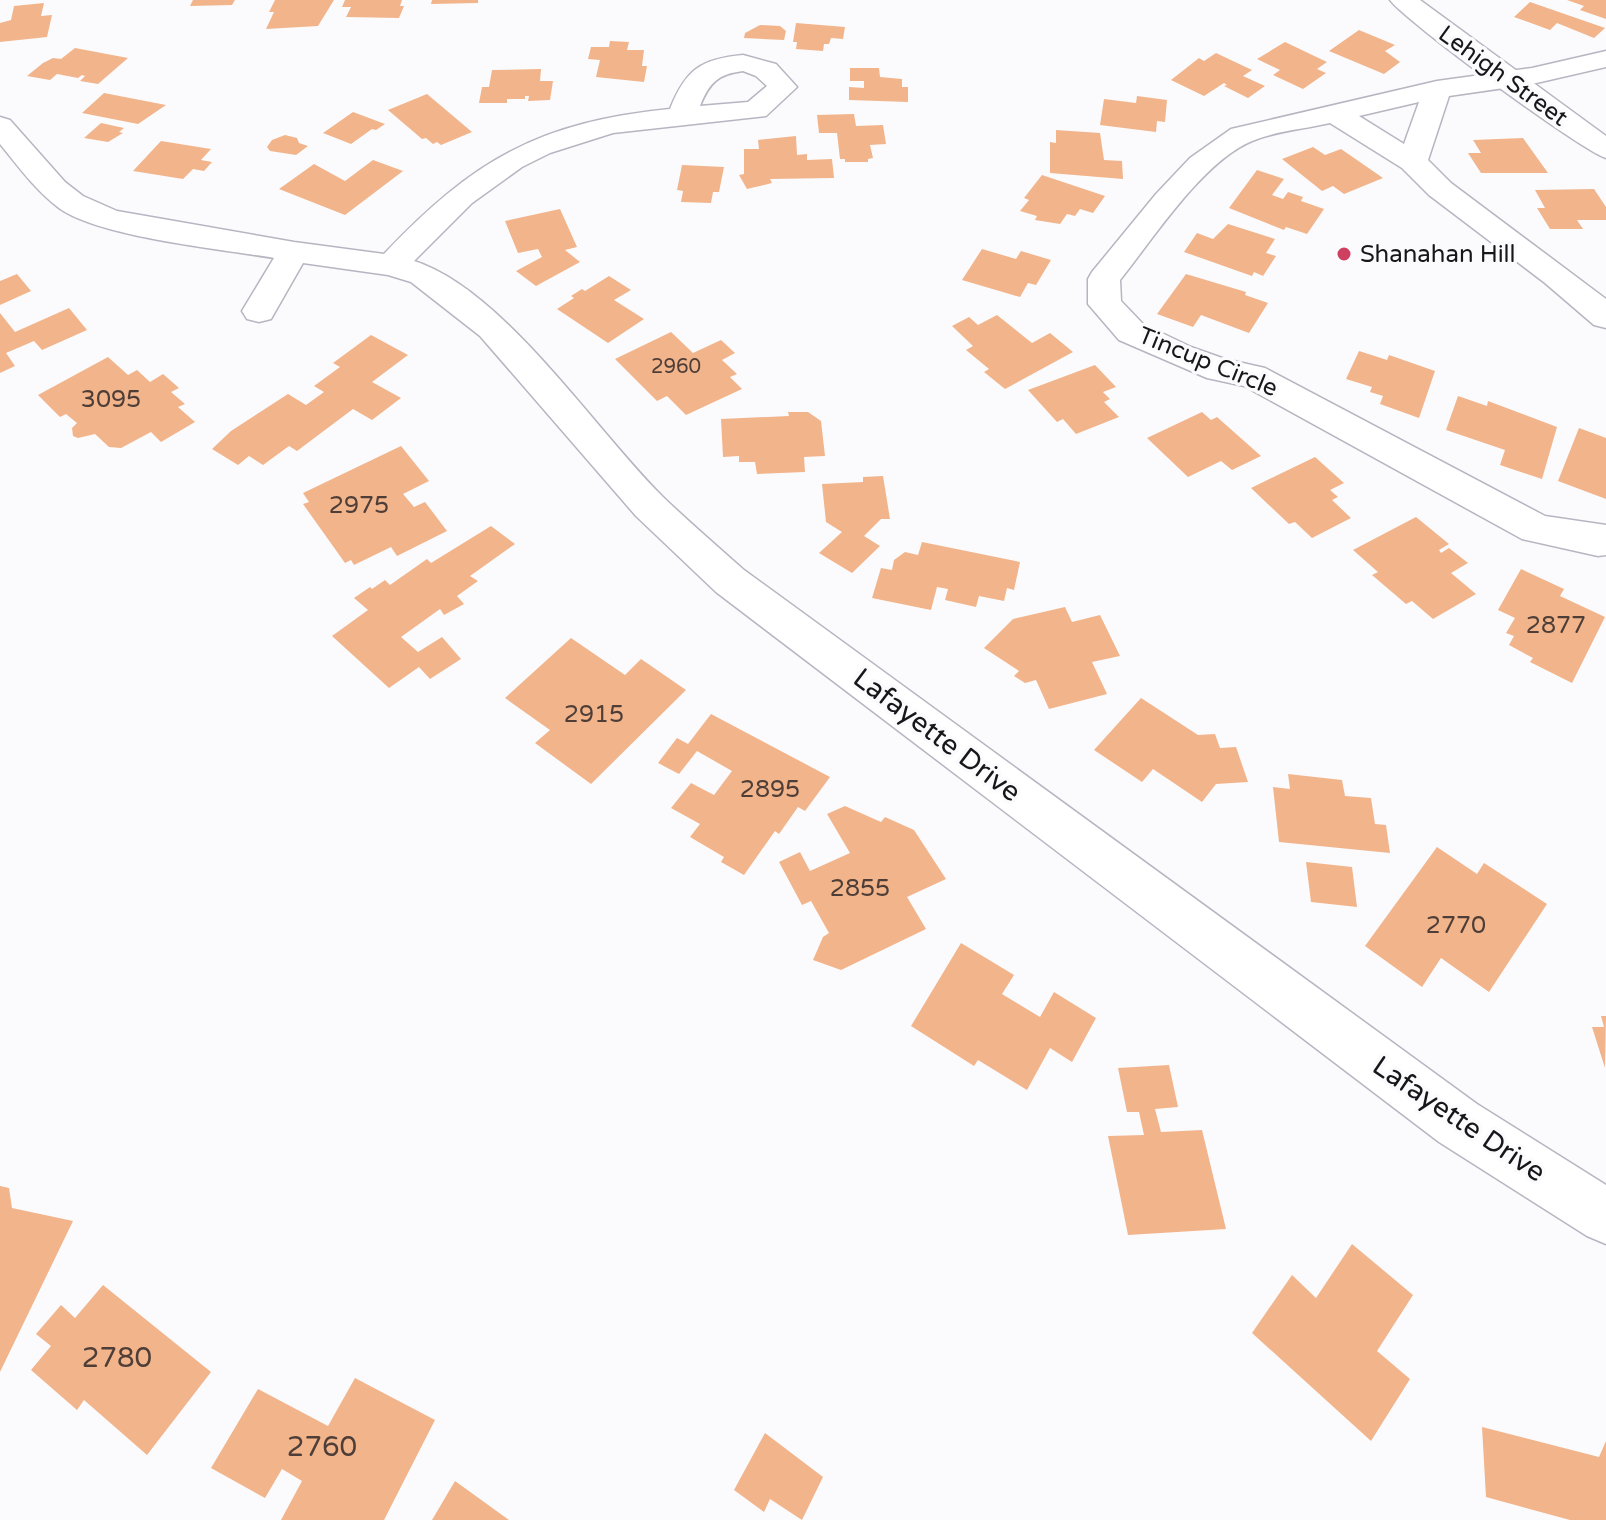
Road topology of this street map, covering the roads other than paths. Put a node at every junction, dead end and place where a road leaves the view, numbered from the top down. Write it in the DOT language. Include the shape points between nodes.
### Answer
graph roads {
  1 [pos="1403,0"];
  2 [pos="1433,0"];
  3 [pos="1606,59"];
  4 [pos="1521,77"];
  5 [pos="1437,89"];
  6 [pos="1333,112"];
  7 [pos="682,116"];
  8 [pos="1606,124"];
  9 [pos="0,126"];
  10 [pos="1606,149"];
  11 [pos="1413,162"];
  12 [pos="294,252"];
  13 [pos="392,265"];
  14 [pos="259,311"];
  15 [pos="1606,317"];
  16 [pos="1606,540"];
  17 [pos="1606,1217"];
  1 -- 4 [label="street, Lehigh Street"];
  2 -- 4 [label="street, Lehigh Street"];
  3 -- 4 [label="street, Tincup Circle"];
  4 -- 5 [label="street, Tincup Circle"];
  4 -- 8 [label="street, Lehigh Street"];
  4 -- 10 [label="street, Lehigh Street"];
  5 -- 6 [label="street, Tincup Circle"];
  5 -- 11 [label="street"];
  6 -- 11 [label="street"];
  6 -- 16 [label="street, Tincup Circle" via="1241,135 1213,152 1104,279 1105,304 1131,332 1219,370 1253,376 1536,529"];
  7 -- 13 [label="street" via="603,127 545,145 492,170 438,214"];
  9 -- 12 [label="street, Lafayette Drive" via="72,203 103,216"];
  11 -- 15 [label="street" via="1440,189"];
  12 -- 13 [label="street, Lafayette Drive"];
  12 -- 14 [label="street"];
  13 -- 17 [label="street, Lafayette Drive" via="423,275 492,328 649,506 730,581 1458,1123"];
}
